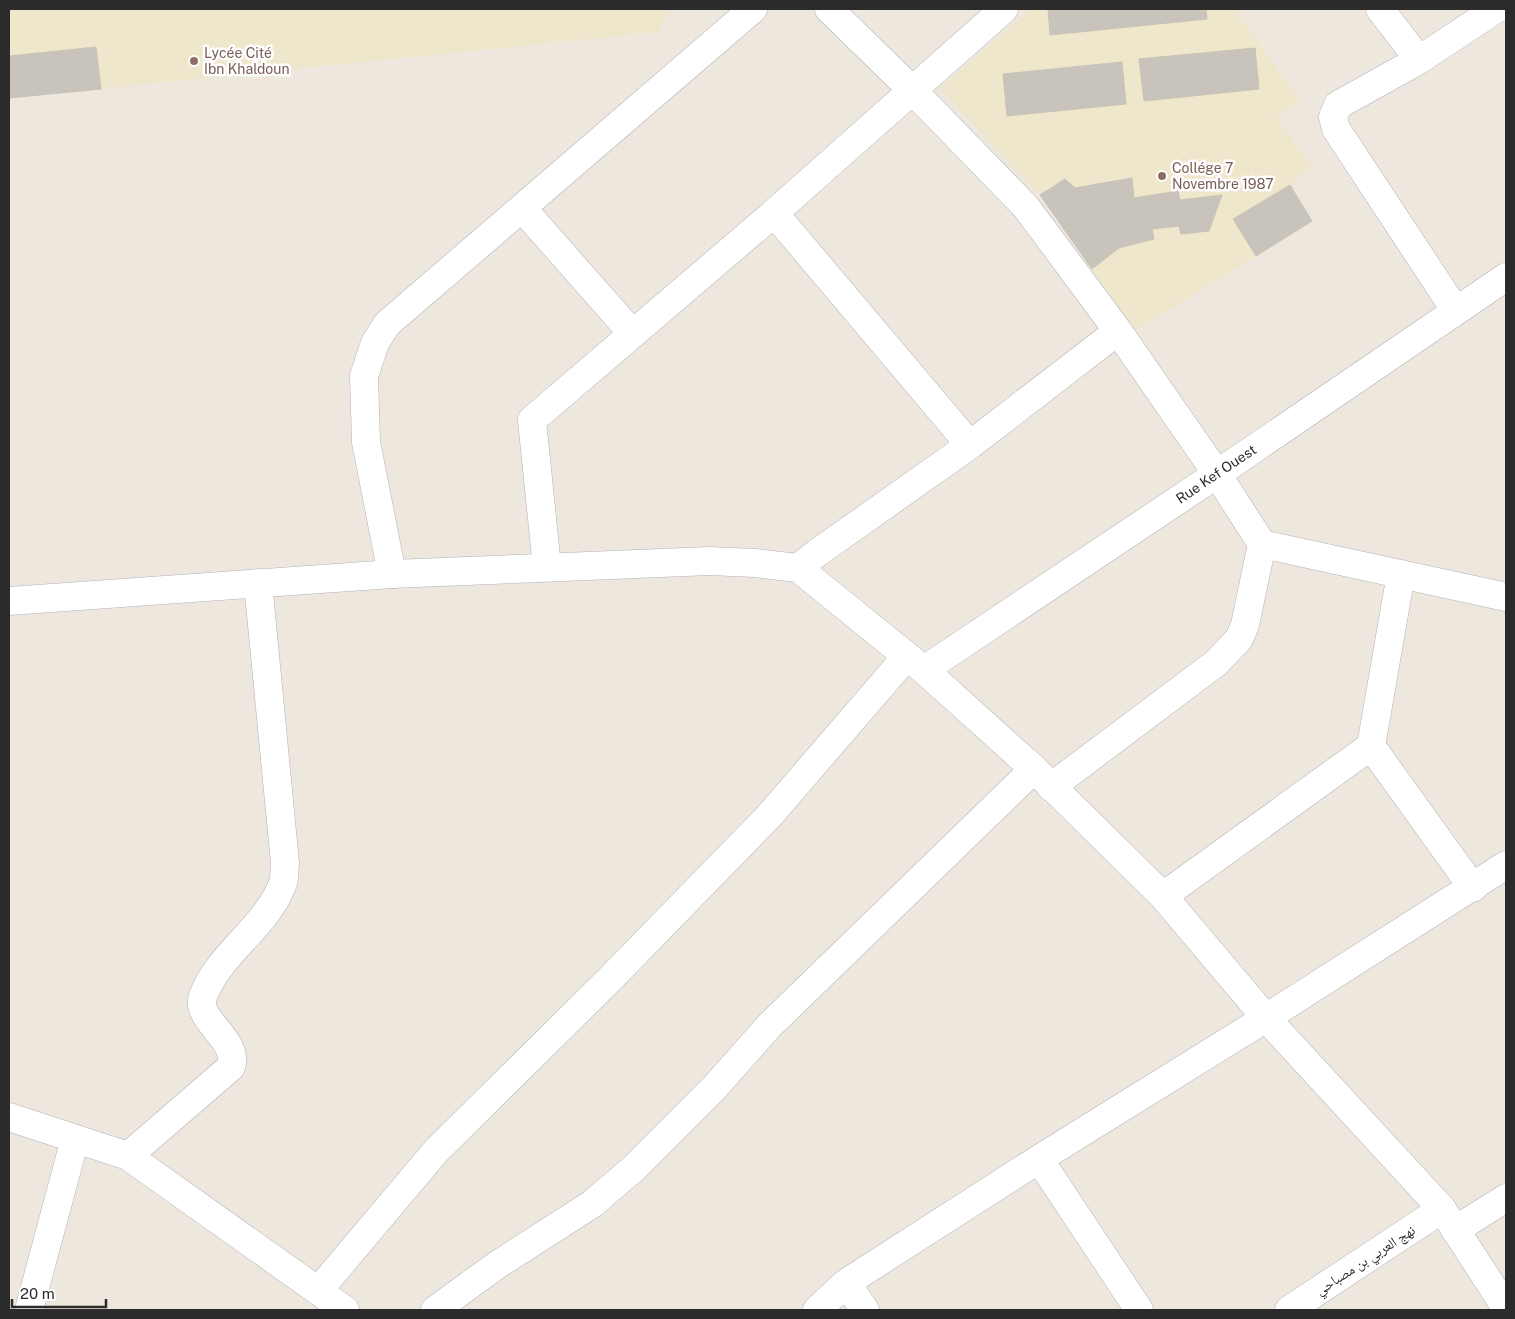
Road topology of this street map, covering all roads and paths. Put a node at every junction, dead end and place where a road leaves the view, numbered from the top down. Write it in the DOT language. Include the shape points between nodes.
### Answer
graph roads {
  1 [pos="753,9"];
  2 [pos="829,9"];
  3 [pos="1004,9"];
  4 [pos="1380,9"];
  5 [pos="1496,9"];
  6 [pos="1419,60"];
  7 [pos="913,91"];
  8 [pos="522,208"];
  9 [pos="774,214"];
  10 [pos="1506,277"];
  11 [pos="1456,311"];
  12 [pos="1118,332"];
  13 [pos="633,334"];
  14 [pos="970,446"];
  15 [pos="1217,474"];
  16 [pos="1262,544"];
  17 [pos="547,567"];
  18 [pos="798,568"];
  19 [pos="392,574"];
  20 [pos="1401,574"];
  21 [pos="258,583"];
  22 [pos="1506,597"];
  23 [pos="9,601"];
  24 [pos="916,663"];
  25 [pos="1371,746"];
  26 [pos="1042,778"];
  27 [pos="1503,876"];
  28 [pos="1473,888"];
  29 [pos="1163,896"];
  30 [pos="1266,1018"];
  31 [pos="9,1117"];
  32 [pos="75,1139"];
  33 [pos="128,1156"];
  34 [pos="1039,1159"];
  35 [pos="1506,1198"];
  36 [pos="1448,1219"];
  37 [pos="846,1283"];
  38 [pos="318,1291"];
  39 [pos="1506,1308"];
  40 [pos="29,1310"];
  41 [pos="345,1310"];
  42 [pos="435,1310"];
  43 [pos="817,1310"];
  44 [pos="865,1310"];
  45 [pos="1139,1310"];
  46 [pos="1289,1310"];
  1 -- 8 [label="street"];
  2 -- 7 [label="street"];
  3 -- 7 [label="street"];
  4 -- 6 [label="street"];
  5 -- 6 [label="street"];
  6 -- 11 [label="street" via="1338,106 1333,117 1336,129"];
  7 -- 9 [label="street"];
  7 -- 12 [label="street" via="1026,207"];
  8 -- 13 [label="street"];
  8 -- 19 [label="street" via="387,324 375,343 364,376 366,442"];
  9 -- 13 [label="street"];
  9 -- 14 [label="street"];
  10 -- 11 [label="street, Rue Kef Ouest"];
  11 -- 15 [label="street, Rue Kef Ouest"];
  12 -- 14 [label="street"];
  12 -- 15 [label="street"];
  13 -- 17 [label="street" via="532,420"];
  14 -- 18 [label="street"];
  15 -- 16 [label="street"];
  15 -- 24 [label="street, Rue Kef Ouest"];
  16 -- 20 [label="street"];
  16 -- 26 [label="street" via="1245,626 1239,639 1216,663"];
  17 -- 18 [label="street" via="710,561"];
  17 -- 19 [label="street"];
  18 -- 24 [label="street"];
  19 -- 21 [label="street"];
  20 -- 22 [label="street"];
  20 -- 25 [label="street"];
  21 -- 23 [label="street"];
  21 -- 33 [label="street" via="285,863 284,881 253,930 216,972 202,997 205,1013 231,1049 234,1058 231,1067"];
  24 -- 26 [label="street"];
  24 -- 38 [label="street, Rue Kef Ouest" via="610,980 436,1151"];
  25 -- 28 [label="street"];
  25 -- 29 [label="street"];
  26 -- 29 [label="street"];
  26 -- 42 [label="street" via="769,1026 714,1088 634,1168 592,1204 497,1265"];
  27 -- 28 [label="street"];
  28 -- 30 [label="street"];
  29 -- 30 [label="street"];
  30 -- 34 [label="street"];
  30 -- 36 [label="street"];
  31 -- 32 [label="street"];
  32 -- 33 [label="street"];
  32 -- 40 [label="street"];
  33 -- 38 [label="street"];
  34 -- 37 [label="street"];
  34 -- 45 [label="street"];
  35 -- 36 [label="street, نهج العربي بن مصباحي"];
  36 -- 39 [label="street"];
  36 -- 46 [label="street, نهج العربي بن مصباحي"];
  37 -- 43 [label="street"];
  37 -- 44 [label="street"];
  38 -- 41 [label="street"];
}
